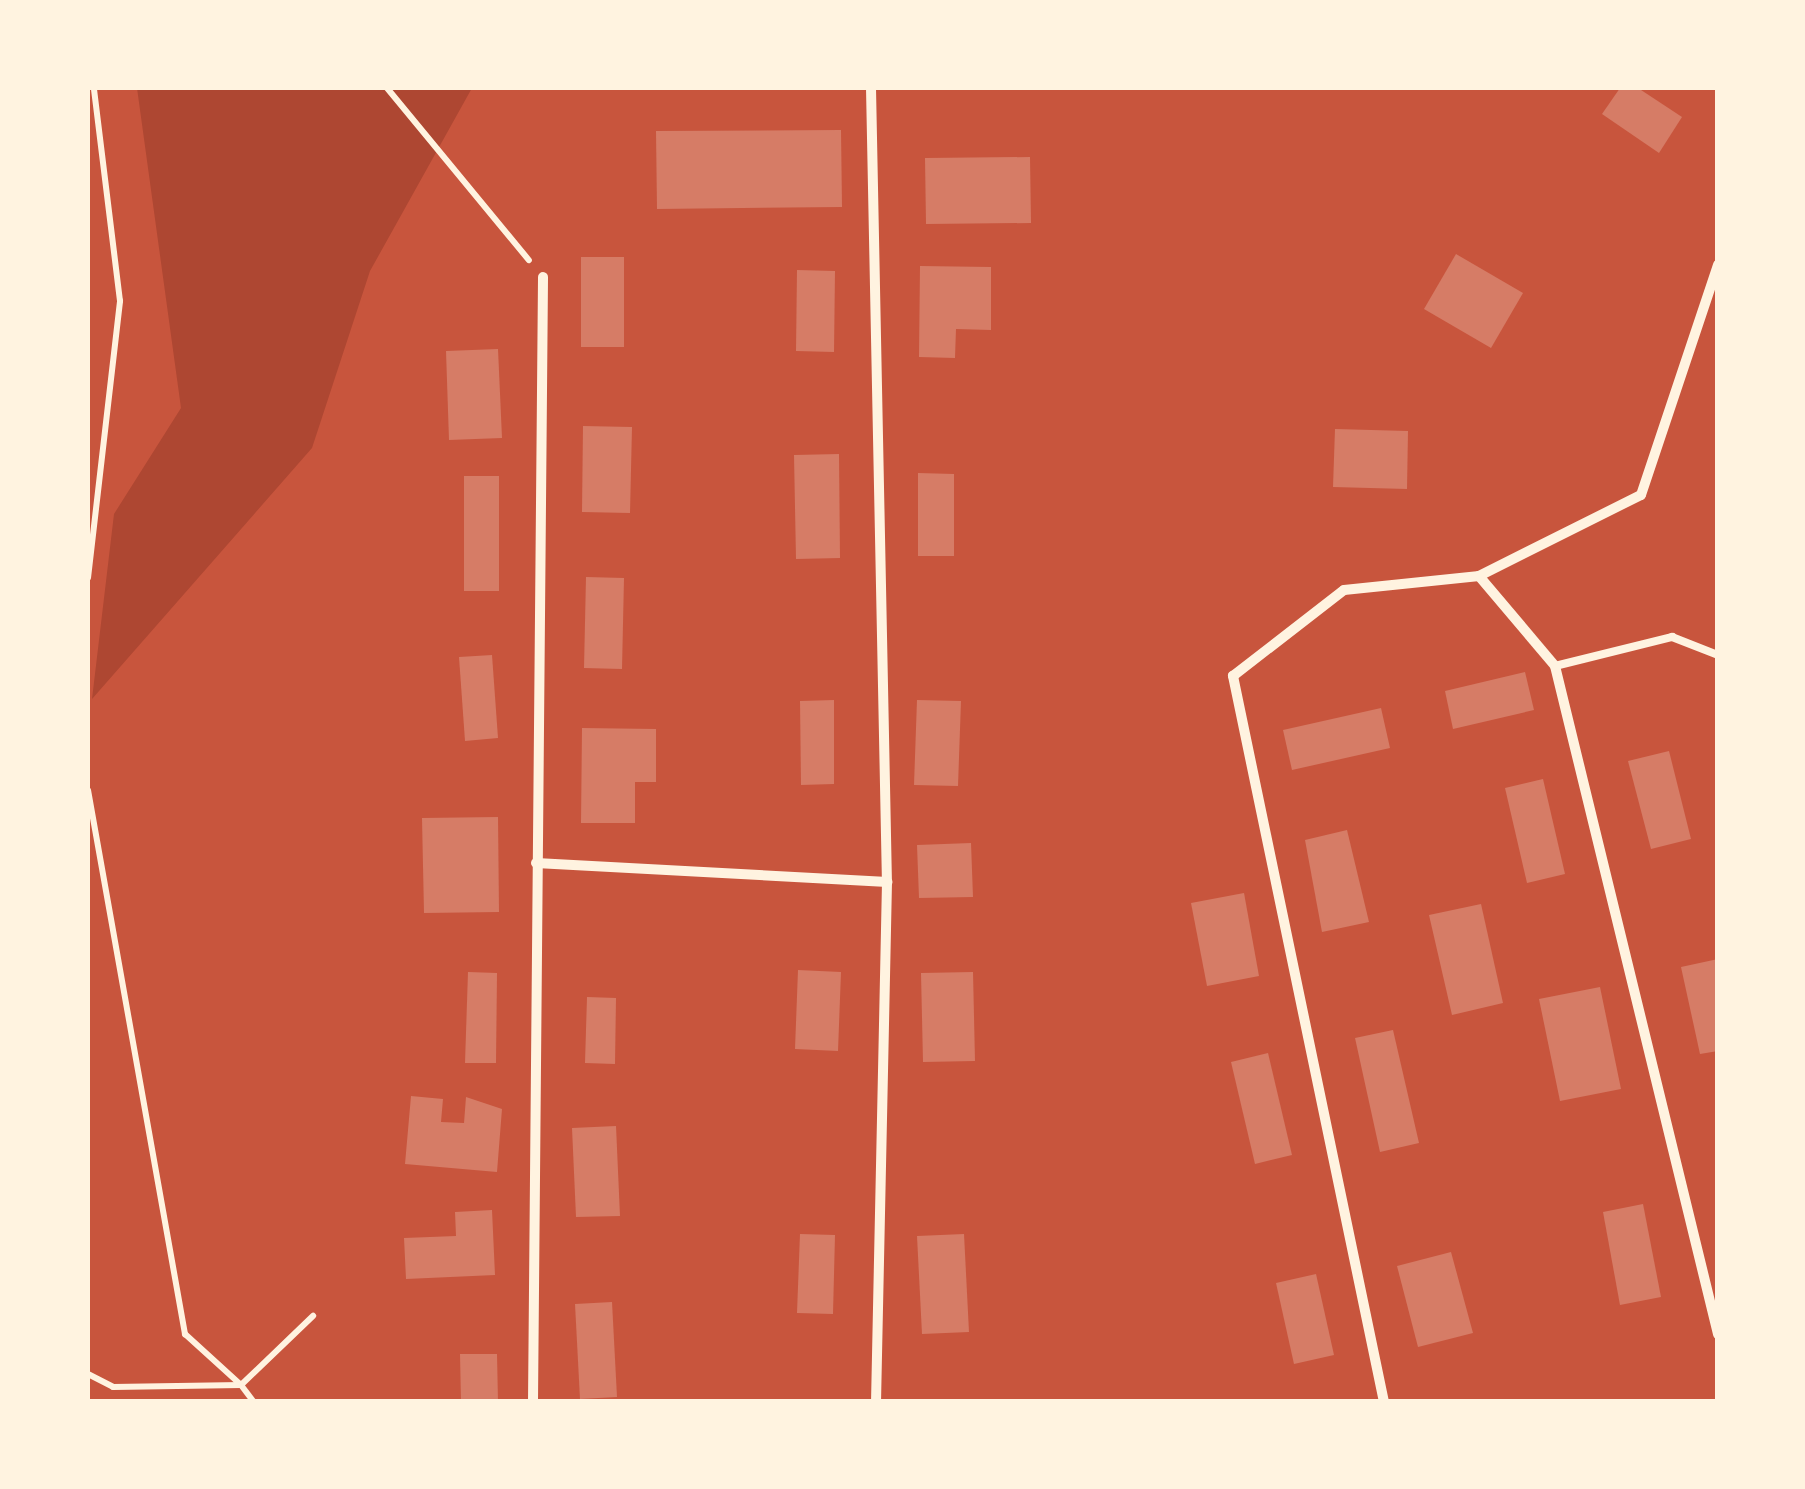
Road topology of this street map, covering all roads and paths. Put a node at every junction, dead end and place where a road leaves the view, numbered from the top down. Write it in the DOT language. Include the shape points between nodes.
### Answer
graph roads {
  1 [pos="94,88"];
  2 [pos="386,88"];
  3 [pos="871,88"];
  4 [pos="1718,264"];
  5 [pos="543,277"];
  6 [pos="1479,576"];
  7 [pos="88,578"];
  8 [pos="1718,655"];
  9 [pos="1555,666"];
  10 [pos="88,790"];
  11 [pos="536,864"];
  12 [pos="887,882"];
  13 [pos="313,1316"];
  14 [pos="1718,1334"];
  15 [pos="88,1374"];
  16 [pos="241,1385"];
  17 [pos="254,1402"];
  18 [pos="533,1402"];
  19 [pos="876,1402"];
  20 [pos="1384,1402"];
  1 -- 7 [label="path" via="120,301"];
  2 -- 5 [label="path"];
  3 -- 12 [label="street"];
  4 -- 6 [label="street" via="1642,495"];
  5 -- 11 [label="street"];
  6 -- 9 [label="street"];
  6 -- 20 [label="street" via="1344,590 1233,676"];
  8 -- 9 [label="lane" via="1672,637"];
  9 -- 14 [label="street"];
  10 -- 16 [label="path" via="186,1334"];
  11 -- 12 [label="street"];
  11 -- 18 [label="street"];
  12 -- 19 [label="street"];
  13 -- 16 [label="path"];
  15 -- 16 [label="path" via="113,1387"];
  16 -- 17 [label="path"];
}
